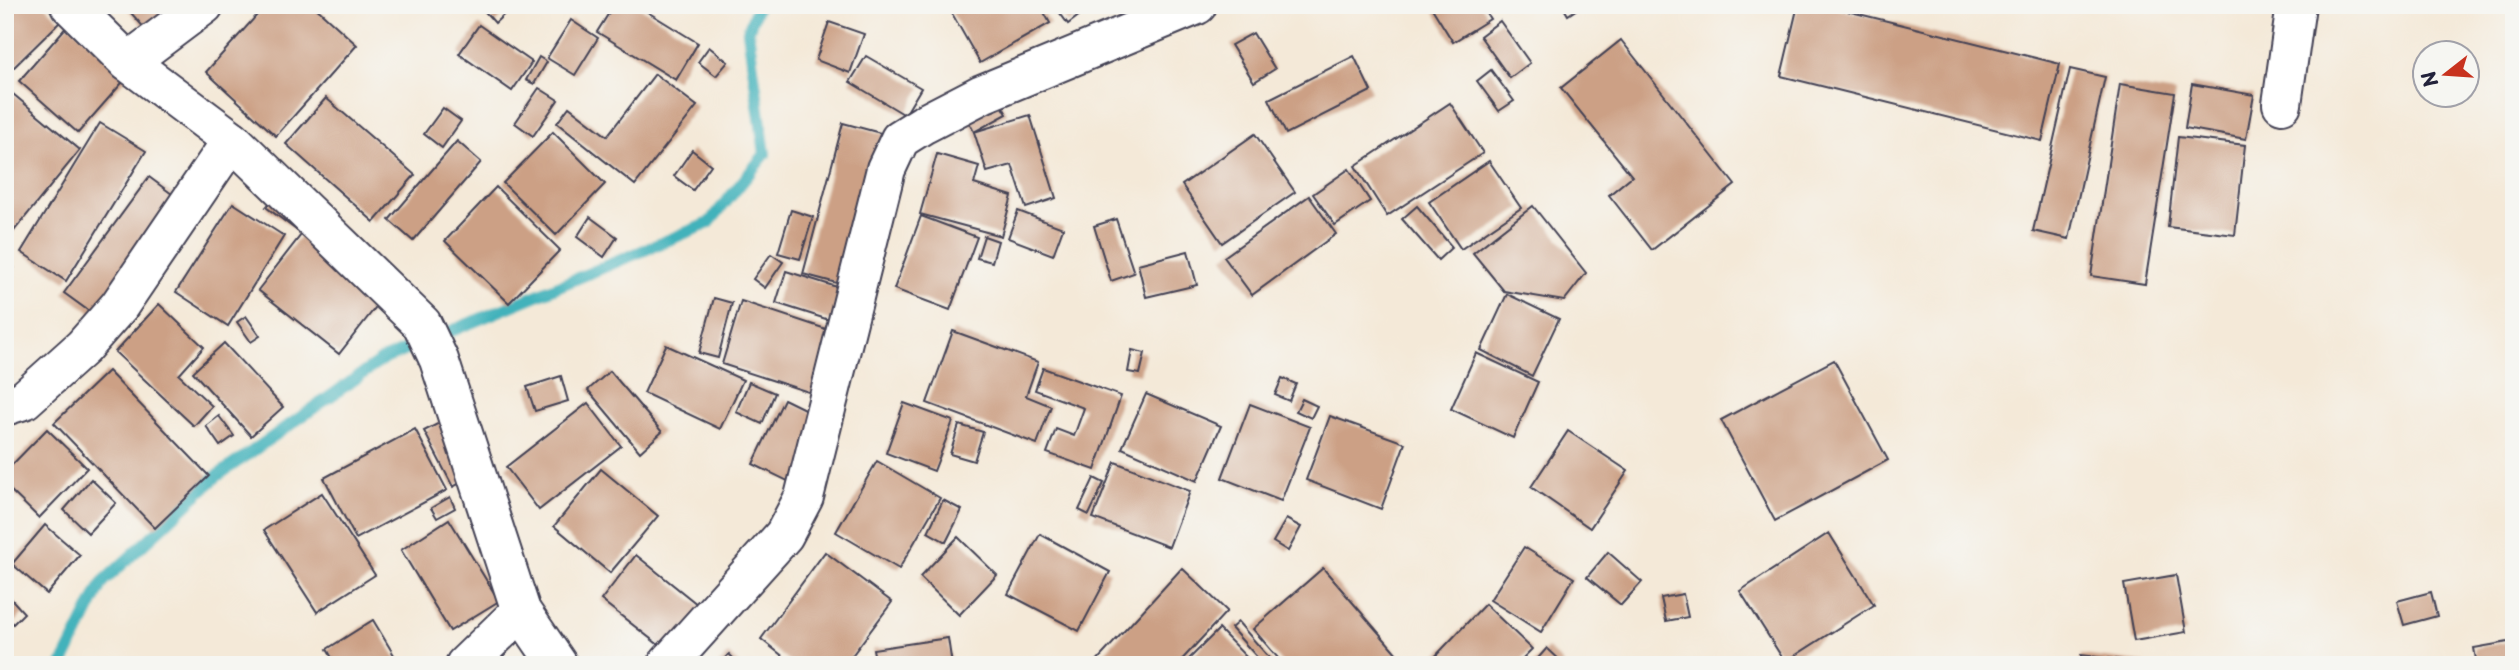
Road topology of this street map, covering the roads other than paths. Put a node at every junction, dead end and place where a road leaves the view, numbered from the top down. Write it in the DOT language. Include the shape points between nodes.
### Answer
graph roads {
  1 [pos="70,5"];
  2 [pos="205,5"];
  3 [pos="1197,5"];
  4 [pos="2296,5"];
  5 [pos="128,62"];
  6 [pos="2282,104"];
  7 [pos="232,140"];
  8 [pos="6,407"];
  9 [pos="521,611"];
  10 [pos="465,665"];
  11 [pos="558,665"];
  12 [pos="667,665"];
  1 -- 5 [label="street"];
  2 -- 5 [label="street"];
  3 -- 12 [label="street" via="982,94 900,139 886,169 804,497 784,534"];
  4 -- 6 [label="street"];
  5 -- 7 [label="street"];
  7 -- 8 [label="street" via="119,306 83,347 23,400"];
  7 -- 9 [label="street" via="422,324 439,360"];
  9 -- 10 [label="street"];
  9 -- 11 [label="street"];
}
